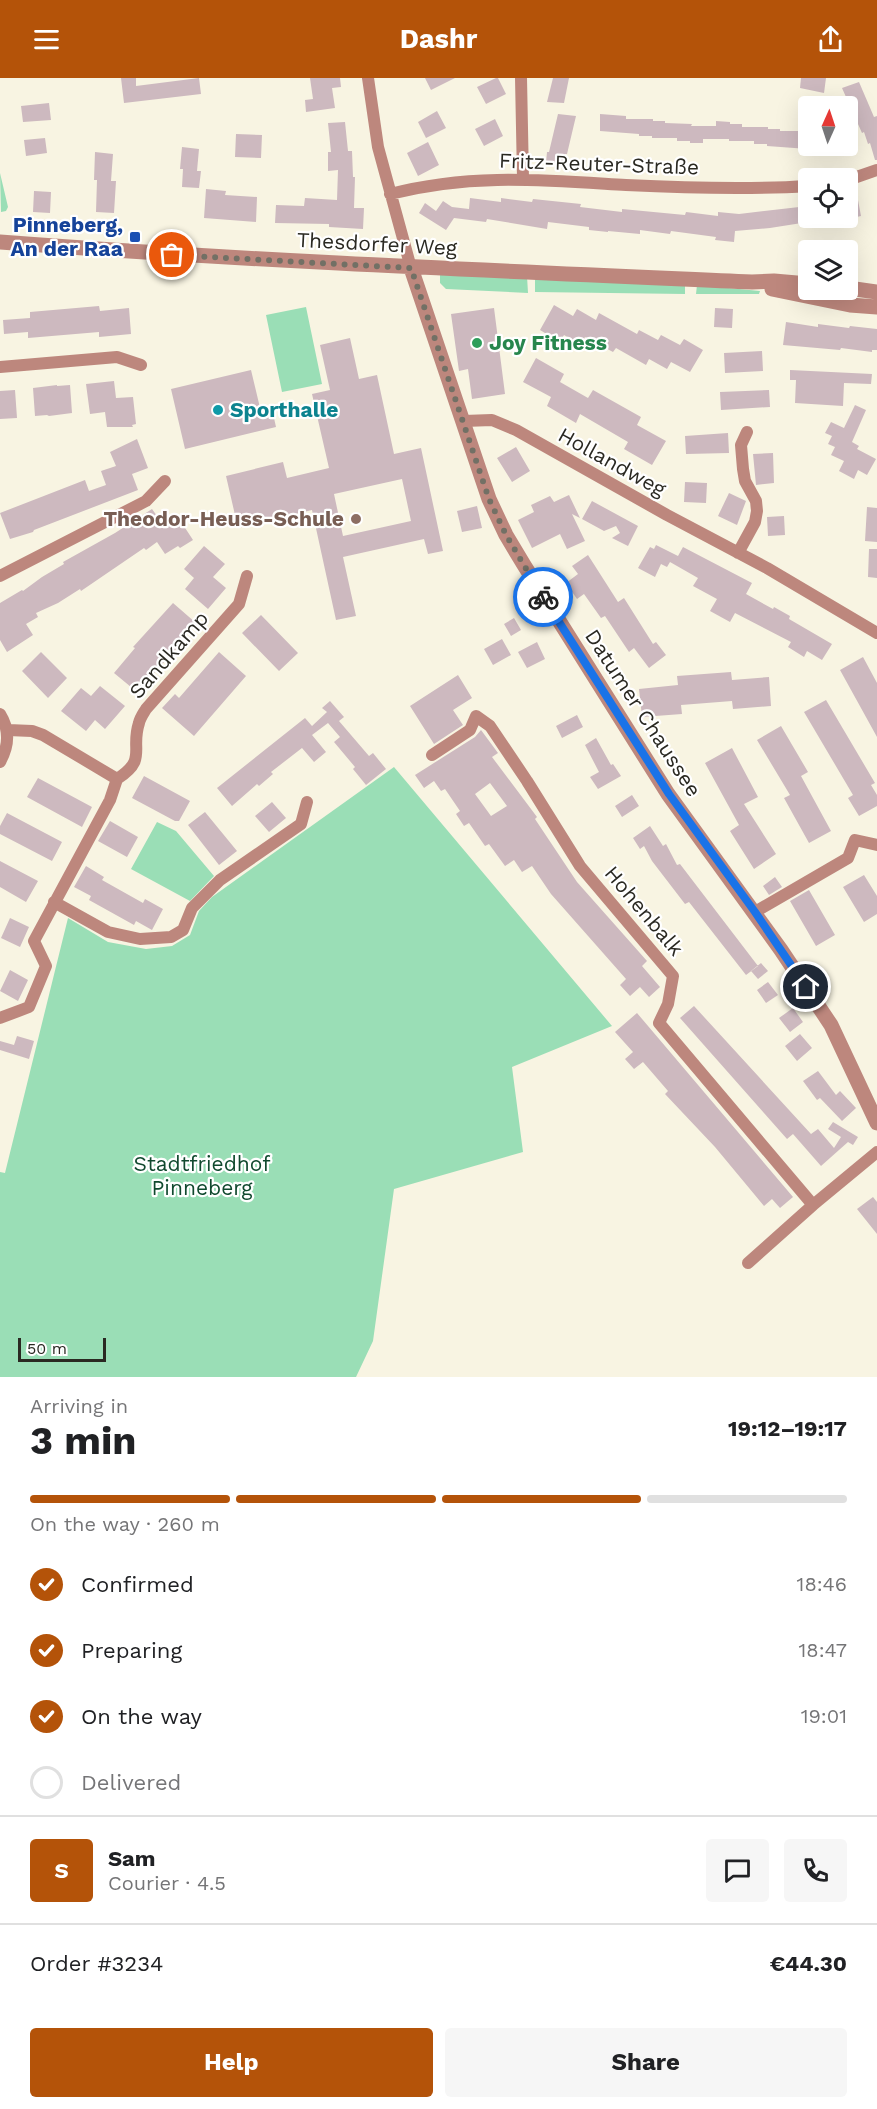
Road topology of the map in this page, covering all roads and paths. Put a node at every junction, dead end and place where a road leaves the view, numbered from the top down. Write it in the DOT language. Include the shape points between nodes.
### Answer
graph roads {
  1 [pos="368,78"];
  2 [pos="520,78"];
  3 [pos="877,170"];
  4 [pos="858,177"];
  5 [pos="523,178"];
  6 [pos="798,187"];
  7 [pos="390,194"];
  8 [pos="0,242"];
  9 [pos="411,268"];
  10 [pos="752,282"];
  11 [pos="798,283"];
  12 [pos="858,289"];
  13 [pos="877,292"];
  14 [pos="877,307"];
  15 [pos="141,365"];
  16 [pos="0,367"];
  17 [pos="464,421"];
  18 [pos="747,432"];
  19 [pos="165,481"];
  20 [pos="738,553"];
  21 [pos="0,576"];
  22 [pos="247,576"];
  23 [pos="877,633"];
  24 [pos="0,714"];
  25 [pos="8,730"];
  26 [pos="432,755"];
  27 [pos="0,762"];
  28 [pos="117,779"];
  29 [pos="307,802"];
  30 [pos="877,845"];
  31 [pos="54,903"];
  32 [pos="755,912"];
  33 [pos="0,1018"];
  34 [pos="877,1123"];
  35 [pos="877,1152"];
  36 [pos="813,1206"];
  37 [pos="748,1263"];
  1 -- 7 [label="street" via="378,147"];
  2 -- 5 [label="street"];
  3 -- 4 [label="street"];
  5 -- 6 [label="street, Fritz-Reuter-Straße" via="748,190"];
  5 -- 7 [label="street, Fritz-Reuter-Straße" via="449,182"];
  7 -- 9 [label="street"];
  8 -- 9 [label="street, Thesdorfer Weg"];
  9 -- 10 [label="street, Thesdorfer Weg"];
  9 -- 17 [label="street, Datumer Chaussee"];
  10 -- 11 [label="street, Thesdorfer Weg"];
  10 -- 14 [label="street, Thesdorfer Weg" via="765,288"];
  12 -- 13 [label="street"];
  15 -- 16 [label="street" via="117,357"];
  17 -- 20 [label="street, Hollandweg" via="492,420 516,430"];
  17 -- 32 [label="street, Datumer Chaussee" via="489,499 512,545 669,794"];
  18 -- 20 [label="street" via="741,445 742,469 757,511"];
  19 -- 21 [label="street" via="146,501"];
  20 -- 23 [label="street, Hollandweg"];
  22 -- 28 [label="street, Sandkamp" via="239,604 146,710 138,724 134,763"];
  24 -- 25 [label="street"];
  25 -- 27 [label="street"];
  25 -- 28 [label="street" via="43,735"];
  26 -- 36 [label="street, Hohenbalk" via="470,730 476,716 490,726 580,866 673,976 668,1004 659,1023"];
  28 -- 31 [label="street, Sandkamp" via="110,800"];
  29 -- 31 [label="street" via="301,824 220,880 192,908 183,930 171,937 140,939 108,932"];
  30 -- 32 [label="street" via="855,840 848,858"];
  31 -- 33 [label="street, Sandkamp" via="34,941 46,966 29,1007"];
  32 -- 34 [label="street, Datumer Chaussee" via="831,1025"];
  35 -- 36 [label="street"];
  36 -- 37 [label="street"];
}
